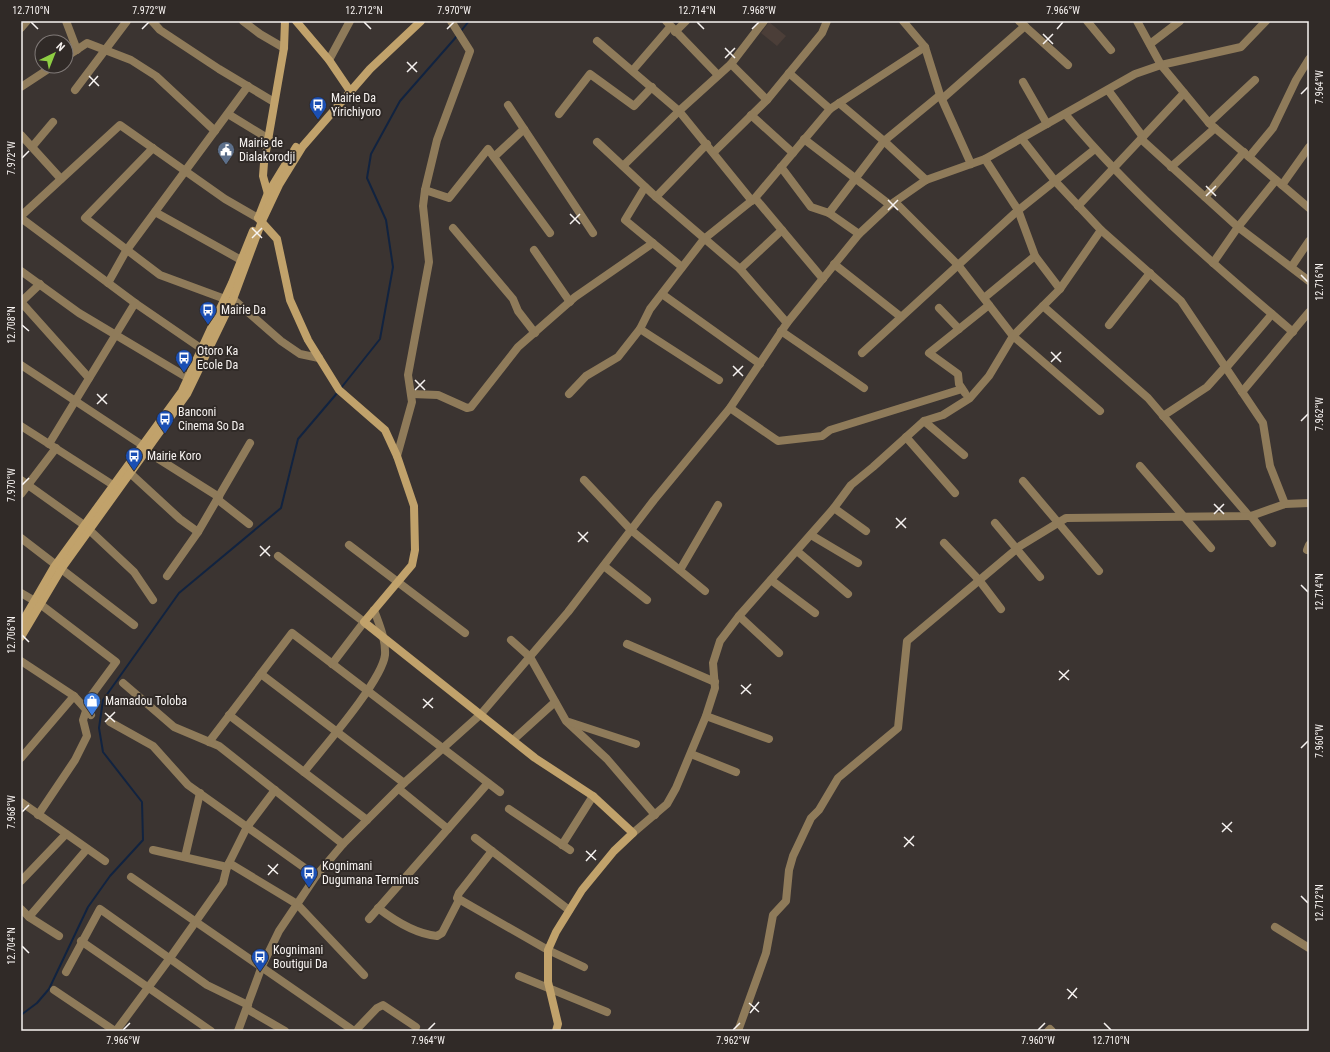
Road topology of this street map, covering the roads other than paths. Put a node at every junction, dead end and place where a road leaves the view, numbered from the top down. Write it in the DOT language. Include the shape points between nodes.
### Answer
graph roads {
  1 [pos="26,21"];
  2 [pos="66,21"];
  3 [pos="127,21"];
  4 [pos="152,21"];
  5 [pos="243,21"];
  6 [pos="285,21"];
  7 [pos="296,21"];
  8 [pos="350,21"];
  9 [pos="416,21"];
  10 [pos="421,21"];
  11 [pos="451,21"];
  12 [pos="686,21"];
  13 [pos="764,21"];
  14 [pos="827,21"];
  15 [pos="903,21"];
  16 [pos="1087,21"];
  17 [pos="1137,21"];
  18 [pos="1180,21"];
  19 [pos="1266,21"];
  20 [pos="1022,24"];
  21 [pos="670,27"];
  22 [pos="21,28"];
  23 [pos="597,41"];
  24 [pos="1150,44"];
  25 [pos="925,47"];
  26 [pos="284,48"];
  27 [pos="77,50"];
  28 [pos="106,50"];
  29 [pos="1111,50"];
  30 [pos="74,52"];
  31 [pos="1309,59"];
  32 [pos="330,60"];
  33 [pos="731,64"];
  34 [pos="1068,65"];
  35 [pos="1161,65"];
  36 [pos="633,70"];
  37 [pos="789,73"];
  38 [pos="41,74"];
  39 [pos="718,75"];
  40 [pos="1255,80"];
  41 [pos="1023,82"];
  42 [pos="248,86"];
  43 [pos="21,87"];
  44 [pos="652,87"];
  45 [pos="349,89"];
  46 [pos="76,90"];
  47 [pos="1108,90"];
  48 [pos="1184,93"];
  49 [pos="941,97"];
  50 [pos="767,100"];
  51 [pos="274,102"];
  52 [pos="839,103"];
  53 [pos="508,105"];
  54 [pos="830,109"];
  55 [pos="679,111"];
  56 [pos="228,114"];
  57 [pos="559,114"];
  58 [pos="1066,114"];
  59 [pos="751,115"];
  60 [pos="53,122"];
  61 [pos="1048,124"];
  62 [pos="1212,126"];
  63 [pos="524,129"];
  64 [pos="215,130"];
  65 [pos="21,135"];
  66 [pos="1142,138"];
  67 [pos="269,139"];
  68 [pos="804,139"];
  69 [pos="1022,139"];
  70 [pos="884,141"];
  71 [pos="597,142"];
  72 [pos="707,144"];
  73 [pos="32,147"];
  74 [pos="1309,147"];
  75 [pos="153,148"];
  76 [pos="1095,149"];
  77 [pos="714,152"];
  78 [pos="793,153"];
  79 [pos="1246,155"];
  80 [pos="494,157"];
  81 [pos="985,159"];
  82 [pos="971,164"];
  83 [pos="623,166"];
  84 [pos="781,167"];
  85 [pos="1172,167"];
  86 [pos="1114,168"];
  87 [pos="185,171"];
  88 [pos="61,179"];
  89 [pos="855,179"];
  90 [pos="926,180"];
  91 [pos="1055,181"];
  92 [pos="1279,182"];
  93 [pos="645,187"];
  94 [pos="425,190"];
  95 [pos="268,193"];
  96 [pos="656,197"];
  97 [pos="1205,197"];
  98 [pos="753,199"];
  99 [pos="892,204"];
  100 [pos="270,205"];
  101 [pos="1078,206"];
  102 [pos="1309,208"];
  103 [pos="1018,210"];
  104 [pos="155,212"];
  105 [pos="829,213"];
  106 [pos="21,217"];
  107 [pos="260,219"];
  108 [pos="1238,227"];
  109 [pos="453,228"];
  110 [pos="782,230"];
  111 [pos="1101,230"];
  112 [pos="550,233"];
  113 [pos="593,233"];
  114 [pos="859,234"];
  115 [pos="704,239"];
  116 [pos="1309,241"];
  117 [pos="653,243"];
  118 [pos="534,250"];
  119 [pos="126,251"];
  120 [pos="1035,256"];
  121 [pos="241,260"];
  122 [pos="1213,263"];
  123 [pos="834,264"];
  124 [pos="958,265"];
  125 [pos="1292,266"];
  126 [pos="682,267"];
  127 [pos="740,269"];
  128 [pos="21,271"];
  129 [pos="1150,273"];
  130 [pos="822,279"];
  131 [pos="1309,281"];
  132 [pos="108,283"];
  133 [pos="40,284"];
  134 [pos="1060,289"];
  135 [pos="662,294"];
  136 [pos="229,299"];
  137 [pos="986,301"];
  138 [pos="21,302"];
  139 [pos="570,302"];
  140 [pos="135,303"];
  141 [pos="1043,306"];
  142 [pos="939,308"];
  143 [pos="1309,312"];
  144 [pos="1272,314"];
  145 [pos="901,318"];
  146 [pos="786,323"];
  147 [pos="1110,325"];
  148 [pos="959,329"];
  149 [pos="640,330"];
  150 [pos="781,331"];
  151 [pos="1293,332"];
  152 [pos="535,333"];
  153 [pos="115,335"];
  154 [pos="1013,336"];
  155 [pos="202,348"];
  156 [pos="862,353"];
  157 [pos="319,358"];
  158 [pos="760,364"];
  159 [pos="21,365"];
  160 [pos="1226,368"];
  161 [pos="89,378"];
  162 [pos="188,378"];
  163 [pos="719,380"];
  164 [pos="864,388"];
  165 [pos="962,389"];
  166 [pos="1242,392"];
  167 [pos="412,394"];
  168 [pos="569,394"];
  169 [pos="970,398"];
  170 [pos="75,401"];
  171 [pos="730,408"];
  172 [pos="1100,411"];
  173 [pos="1163,416"];
  174 [pos="924,421"];
  175 [pos="21,426"];
  176 [pos="906,437"];
  177 [pos="250,444"];
  178 [pos="52,446"];
  179 [pos="144,448"];
  180 [pos="964,455"];
  181 [pos="397,456"];
  182 [pos="1140,466"];
  183 [pos="130,473"];
  184 [pos="584,480"];
  185 [pos="1023,481"];
  186 [pos="25,482"];
  187 [pos="114,485"];
  188 [pos="955,493"];
  189 [pos="21,494"];
  190 [pos="218,498"];
  191 [pos="1309,503"];
  192 [pos="1285,504"];
  193 [pos="718,505"];
  194 [pos="834,508"];
  195 [pos="1250,516"];
  196 [pos="1184,517"];
  197 [pos="995,523"];
  198 [pos="1058,523"];
  199 [pos="249,524"];
  200 [pos="86,527"];
  201 [pos="631,530"];
  202 [pos="866,531"];
  203 [pos="198,532"];
  204 [pos="811,535"];
  205 [pos="21,538"];
  206 [pos="1272,542"];
  207 [pos="944,543"];
  208 [pos="349,546"];
  209 [pos="1211,548"];
  210 [pos="1016,549"];
  211 [pos="797,551"];
  212 [pos="278,556"];
  213 [pos="858,563"];
  214 [pos="59,566"];
  215 [pos="604,566"];
  216 [pos="680,570"];
  217 [pos="1100,571"];
  218 [pos="167,576"];
  219 [pos="1040,577"];
  220 [pos="771,580"];
  221 [pos="979,580"];
  222 [pos="398,583"];
  223 [pos="705,591"];
  224 [pos="21,592"];
  225 [pos="848,594"];
  226 [pos="153,600"];
  227 [pos="647,600"];
  228 [pos="37,603"];
  229 [pos="1001,609"];
  230 [pos="374,610"];
  231 [pos="815,613"];
  232 [pos="739,616"];
  233 [pos="364,622"];
  234 [pos="21,624"];
  235 [pos="134,625"];
  236 [pos="465,633"];
  237 [pos="21,637"];
  238 [pos="383,637"];
  239 [pos="511,640"];
  240 [pos="627,644"];
  241 [pos="779,653"];
  242 [pos="530,657"];
  243 [pos="21,661"];
  244 [pos="332,664"];
  245 [pos="261,674"];
  246 [pos="715,682"];
  247 [pos="123,683"];
  248 [pos="368,691"];
  249 [pos="74,696"];
  250 [pos="555,702"];
  251 [pos="89,712"];
  252 [pos="481,714"];
  253 [pos="229,715"];
  254 [pos="706,716"];
  255 [pos="566,721"];
  256 [pos="110,722"];
  257 [pos="336,731"];
  258 [pos="769,739"];
  259 [pos="513,740"];
  260 [pos="209,742"];
  261 [pos="636,744"];
  262 [pos="443,748"];
  263 [pos="691,754"];
  264 [pos="21,758"];
  265 [pos="304,772"];
  266 [pos="736,772"];
  267 [pos="488,783"];
  268 [pos="401,786"];
  269 [pos="275,790"];
  270 [pos="500,792"];
  271 [pos="200,793"];
  272 [pos="593,796"];
  273 [pos="21,803"];
  274 [pos="509,809"];
  275 [pos="38,815"];
  276 [pos="655,815"];
  277 [pos="367,820"];
  278 [pos="246,827"];
  279 [pos="448,829"];
  280 [pos="633,833"];
  281 [pos="66,834"];
  282 [pos="475,838"];
  283 [pos="343,844"];
  284 [pos="562,844"];
  285 [pos="87,848"];
  286 [pos="153,850"];
  287 [pos="570,850"];
  288 [pos="492,851"];
  289 [pos="185,857"];
  290 [pos="105,861"];
  291 [pos="228,865"];
  292 [pos="316,876"];
  293 [pos="131,877"];
  294 [pos="21,881"];
  295 [pos="459,900"];
  296 [pos="297,904"];
  297 [pos="378,908"];
  298 [pos="21,909"];
  299 [pos="569,910"];
  300 [pos="29,917"];
  301 [pos="368,919"];
  302 [pos="196,922"];
  303 [pos="1275,927"];
  304 [pos="59,936"];
  305 [pos="81,941"];
  306 [pos="1309,948"];
  307 [pos="548,950"];
  308 [pos="170,958"];
  309 [pos="262,966"];
  310 [pos="584,967"];
  311 [pos="66,972"];
  312 [pos="364,975"];
  313 [pos="520,976"];
  314 [pos="550,988"];
  315 [pos="148,989"];
  316 [pos="54,990"];
  317 [pos="248,1007"];
  318 [pos="607,1012"];
  319 [pos="416,1027"];
  320 [pos="119,1030"];
  321 [pos="211,1031"];
  322 [pos="238,1031"];
  323 [pos="285,1031"];
  324 [pos="355,1031"];
  325 [pos="556,1031"];
  326 [pos="738,1031"];
  327 [pos="1048,1031"];
  328 [pos="1052,1031"];
  1 -- 22 [label="street"];
  2 -- 27 [label="street"];
  3 -- 28 [label="street"];
  4 -- 42 [label="street" via="160,30"];
  5 -- 26 [label="street"];
  6 -- 26 [label="main road"];
  7 -- 32 [label="main road"];
  8 -- 32 [label="street"];
  9 -- 45 [label="main road" via="367,66"];
  10 -- 45 [label="main road"];
  11 -- 94 [label="street" via="470,51 437,140"];
  12 -- 21 [label="street"];
  13 -- 33 [label="street"];
  14 -- 37 [label="street" via="822,33"];
  15 -- 25 [label="street"];
  16 -- 29 [label="street"];
  17 -- 24 [label="street"];
  18 -- 24 [label="street"];
  19 -- 35 [label="street" via="1241,47"];
  20 -- 34 [label="street"];
  20 -- 49 [label="street"];
  21 -- 36 [label="street"];
  21 -- 39 [label="street"];
  23 -- 36 [label="street"];
  24 -- 35 [label="street"];
  25 -- 49 [label="street"];
  25 -- 52 [label="street"];
  26 -- 51 [label="main road"];
  27 -- 28 [label="street" via="87,43"];
  27 -- 30 [label="street"];
  28 -- 46 [label="street"];
  28 -- 64 [label="street" via="131,60 156,76"];
  31 -- 79 [label="street" via="1296,80 1274,128"];
  32 -- 45 [label="main road"];
  33 -- 39 [label="street"];
  33 -- 50 [label="street"];
  35 -- 47 [label="street" via="1135,74"];
  35 -- 48 [label="street"];
  36 -- 44 [label="street"];
  37 -- 50 [label="street"];
  37 -- 54 [label="street"];
  38 -- 43 [label="street"];
  39 -- 55 [label="street"];
  40 -- 62 [label="street"];
  41 -- 61 [label="street"];
  42 -- 51 [label="street"];
  42 -- 56 [label="street"];
  44 -- 55 [label="street"];
  44 -- 57 [label="street" via="634,106 590,74"];
  45 -- 95 [label="main road" via="300,141"];
  45 -- 100 [label="main road" via="303,146 278,185"];
  47 -- 58 [label="street"];
  47 -- 66 [label="street"];
  48 -- 62 [label="street"];
  48 -- 66 [label="street"];
  49 -- 70 [label="street"];
  49 -- 82 [label="street"];
  50 -- 59 [label="street"];
  51 -- 67 [label="main road"];
  52 -- 54 [label="street"];
  52 -- 70 [label="street"];
  53 -- 63 [label="street"];
  54 -- 68 [label="street"];
  55 -- 72 [label="street"];
  55 -- 83 [label="street"];
  56 -- 64 [label="street"];
  56 -- 67 [label="street"];
  58 -- 61 [label="street"];
  58 -- 76 [label="street"];
  59 -- 77 [label="street"];
  59 -- 78 [label="street"];
  60 -- 73 [label="street"];
  61 -- 69 [label="street"];
  62 -- 79 [label="street"];
  62 -- 85 [label="street"];
  63 -- 80 [label="street"];
  63 -- 113 [label="street"];
  64 -- 87 [label="street"];
  65 -- 73 [label="street"];
  66 -- 85 [label="street"];
  66 -- 86 [label="street"];
  67 -- 95 [label="main road" via="264,170"];
  68 -- 78 [label="street"];
  68 -- 89 [label="street"];
  69 -- 81 [label="street"];
  69 -- 91 [label="street"];
  70 -- 89 [label="street"];
  70 -- 90 [label="street"];
  71 -- 83 [label="street"];
  72 -- 77 [label="street"];
  72 -- 96 [label="street"];
  73 -- 88 [label="street"];
  74 -- 92 [label="street"];
  75 -- 87 [label="street"];
  75 -- 88 [label="street" via="120,125"];
  75 -- 119 [label="street" via="85,218"];
  76 -- 86 [label="street"];
  76 -- 91 [label="street"];
  77 -- 98 [label="street"];
  78 -- 84 [label="street"];
  79 -- 92 [label="street"];
  79 -- 97 [label="street"];
  80 -- 94 [label="street" via="488,149 449,198"];
  80 -- 112 [label="street"];
  81 -- 82 [label="street"];
  81 -- 103 [label="street"];
  82 -- 90 [label="street"];
  83 -- 93 [label="street"];
  84 -- 98 [label="street"];
  84 -- 105 [label="street" via="811,207"];
  85 -- 97 [label="street"];
  86 -- 101 [label="street"];
  86 -- 122 [label="street"];
  87 -- 104 [label="street"];
  87 -- 107 [label="street" via="225,199"];
  88 -- 106 [label="street"];
  89 -- 99 [label="street"];
  89 -- 105 [label="street"];
  90 -- 99 [label="street"];
  91 -- 101 [label="street"];
  91 -- 103 [label="street"];
  92 -- 102 [label="street"];
  92 -- 108 [label="street"];
  93 -- 96 [label="street"];
  93 -- 117 [label="street" via="625,220"];
  94 -- 167 [label="street" via="423,206 428,262 408,376"];
  95 -- 100 [label="main road"];
  95 -- 107 [label="main road"];
  96 -- 115 [label="street"];
  97 -- 108 [label="street"];
  98 -- 110 [label="street"];
  98 -- 115 [label="street"];
  99 -- 114 [label="street"];
  99 -- 124 [label="street"];
  100 -- 107 [label="main road"];
  101 -- 111 [label="street"];
  103 -- 120 [label="street"];
  103 -- 124 [label="street"];
  104 -- 119 [label="street"];
  104 -- 121 [label="street"];
  105 -- 114 [label="street"];
  106 -- 132 [label="street"];
  107 -- 121 [label="main road"];
  107 -- 136 [label="main road"];
  107 -- 157 [label="main road" via="277,239 290,300"];
  108 -- 122 [label="street"];
  108 -- 125 [label="street"];
  109 -- 152 [label="street" via="513,299 518,311"];
  110 -- 127 [label="street"];
  110 -- 130 [label="street"];
  111 -- 129 [label="street"];
  111 -- 134 [label="street"];
  114 -- 123 [label="street"];
  115 -- 126 [label="street"];
  115 -- 127 [label="street"];
  116 -- 125 [label="street"];
  117 -- 126 [label="street"];
  117 -- 139 [label="street"];
  118 -- 139 [label="street"];
  119 -- 132 [label="street"];
  119 -- 136 [label="street" via="160,275"];
  120 -- 134 [label="street"];
  120 -- 137 [label="street"];
  121 -- 136 [label="main road"];
  122 -- 144 [label="street"];
  123 -- 130 [label="street"];
  123 -- 145 [label="street"];
  124 -- 137 [label="street"];
  124 -- 145 [label="street"];
  125 -- 131 [label="street"];
  126 -- 135 [label="street"];
  127 -- 146 [label="street"];
  128 -- 133 [label="street"];
  129 -- 147 [label="street"];
  129 -- 160 [label="street" via="1181,301"];
  130 -- 146 [label="street"];
  132 -- 140 [label="street"];
  133 -- 138 [label="street"];
  133 -- 153 [label="street" via="79,313"];
  134 -- 141 [label="street"];
  135 -- 149 [label="street" via="650,309"];
  135 -- 158 [label="street"];
  136 -- 155 [label="main road"];
  136 -- 157 [label="street" via="300,354"];
  136 -- 179 [label="main road" via="187,394"];
  137 -- 148 [label="street"];
  137 -- 154 [label="street"];
  138 -- 161 [label="street"];
  139 -- 152 [label="street"];
  140 -- 153 [label="street"];
  140 -- 155 [label="street"];
  141 -- 154 [label="street"];
  141 -- 173 [label="street" via="1148,398"];
  142 -- 148 [label="street"];
  143 -- 151 [label="street"];
  144 -- 151 [label="street"];
  144 -- 160 [label="street"];
  145 -- 156 [label="street"];
  146 -- 150 [label="street"];
  148 -- 165 [label="street" via="929,353 958,374"];
  149 -- 163 [label="street"];
  149 -- 168 [label="street" via="618,357 586,376"];
  150 -- 158 [label="street"];
  150 -- 164 [label="street"];
  151 -- 166 [label="street"];
  152 -- 167 [label="street" via="518,347 471,408 438,395"];
  153 -- 161 [label="street"];
  153 -- 162 [label="street"];
  154 -- 169 [label="street" via="989,376"];
  154 -- 172 [label="street"];
  155 -- 162 [label="main road"];
  157 -- 181 [label="main road" via="339,390 385,430"];
  158 -- 171 [label="street"];
  159 -- 170 [label="street"];
  160 -- 166 [label="street"];
  160 -- 173 [label="street" via="1207,387"];
  161 -- 170 [label="street"];
  162 -- 179 [label="main road"];
  165 -- 169 [label="street"];
  165 -- 171 [label="street" via="830,430 822,436 778,441"];
  166 -- 192 [label="street" via="1263,423 1270,466"];
  167 -- 181 [label="street"];
  169 -- 174 [label="street" via="943,415"];
  170 -- 178 [label="street"];
  170 -- 179 [label="street"];
  171 -- 201 [label="street"];
  173 -- 195 [label="street"];
  174 -- 176 [label="street"];
  174 -- 180 [label="street"];
  175 -- 178 [label="street"];
  176 -- 188 [label="street"];
  176 -- 194 [label="street" via="851,485"];
  177 -- 190 [label="street"];
  178 -- 186 [label="street"];
  178 -- 187 [label="street"];
  179 -- 183 [label="main road"];
  179 -- 187 [label="main road"];
  179 -- 190 [label="street"];
  181 -- 222 [label="main road" via="414,506 416,550 412,565"];
  182 -- 196 [label="street"];
  183 -- 200 [label="main road"];
  183 -- 203 [label="street"];
  184 -- 201 [label="street"];
  185 -- 198 [label="street"];
  186 -- 189 [label="street"];
  186 -- 200 [label="street"];
  187 -- 200 [label="main road"];
  190 -- 199 [label="street"];
  190 -- 203 [label="street"];
  191 -- 192 [label="street"];
  192 -- 195 [label="street"];
  193 -- 216 [label="street"];
  194 -- 202 [label="street"];
  194 -- 204 [label="street"];
  195 -- 196 [label="street"];
  195 -- 206 [label="street"];
  196 -- 198 [label="street" via="1066,518"];
  196 -- 209 [label="street"];
  197 -- 210 [label="street"];
  198 -- 210 [label="street"];
  198 -- 217 [label="street"];
  200 -- 214 [label="main road"];
  200 -- 226 [label="street" via="134,572"];
  201 -- 215 [label="street"];
  201 -- 216 [label="street"];
  203 -- 218 [label="street"];
  204 -- 211 [label="street"];
  204 -- 213 [label="street"];
  205 -- 214 [label="street"];
  207 -- 221 [label="street"];
  208 -- 222 [label="street"];
  210 -- 219 [label="street"];
  210 -- 221 [label="street"];
  211 -- 220 [label="street"];
  211 -- 225 [label="street"];
  212 -- 233 [label="street"];
  214 -- 228 [label="main road"];
  214 -- 235 [label="street"];
  215 -- 227 [label="street"];
  215 -- 242 [label="street"];
  216 -- 223 [label="street"];
  220 -- 231 [label="street"];
  220 -- 232 [label="street"];
  221 -- 229 [label="street"];
  221 -- 326 [label="street" via="908,641 898,728 838,778 819,810 811,818 793,856 786,901 774,915 766,953"];
  222 -- 230 [label="main road"];
  222 -- 236 [label="street"];
  224 -- 228 [label="street"];
  228 -- 234 [label="main road"];
  228 -- 237 [label="main road"];
  228 -- 251 [label="street" via="116,662 91,696"];
  230 -- 233 [label="main road"];
  230 -- 238 [label="street"];
  232 -- 241 [label="street"];
  232 -- 246 [label="street" via="720,641 713,663"];
  233 -- 238 [label="main road"];
  233 -- 244 [label="street"];
  238 -- 248 [label="street" via="383,664"];
  238 -- 252 [label="main road"];
  239 -- 242 [label="street"];
  240 -- 246 [label="street"];
  242 -- 250 [label="street"];
  242 -- 252 [label="street"];
  243 -- 249 [label="street"];
  244 -- 245 [label="street" via="292,633"];
  244 -- 248 [label="street"];
  245 -- 253 [label="street"];
  245 -- 257 [label="street"];
  246 -- 254 [label="street"];
  247 -- 260 [label="street" via="174,728"];
  248 -- 257 [label="street"];
  248 -- 262 [label="street"];
  249 -- 251 [label="street"];
  249 -- 264 [label="street"];
  250 -- 255 [label="street"];
  250 -- 259 [label="street"];
  251 -- 275 [label="street" via="84,720 87,736 75,760"];
  252 -- 259 [label="main road"];
  252 -- 262 [label="street"];
  253 -- 260 [label="street"];
  253 -- 265 [label="street"];
  254 -- 258 [label="street"];
  254 -- 263 [label="street"];
  255 -- 261 [label="street"];
  255 -- 276 [label="street" via="607,759"];
  256 -- 271 [label="street" via="153,746 188,785"];
  257 -- 265 [label="street"];
  257 -- 268 [label="street"];
  259 -- 272 [label="main road" via="535,758"];
  260 -- 269 [label="street" via="219,746"];
  262 -- 267 [label="street"];
  262 -- 268 [label="street"];
  263 -- 266 [label="street"];
  263 -- 276 [label="street" via="667,804"];
  265 -- 277 [label="street"];
  267 -- 270 [label="street"];
  267 -- 279 [label="street"];
  268 -- 277 [label="street"];
  268 -- 279 [label="street"];
  269 -- 278 [label="street"];
  269 -- 283 [label="street"];
  271 -- 278 [label="street"];
  271 -- 289 [label="street"];
  272 -- 280 [label="main road"];
  272 -- 284 [label="street"];
  273 -- 275 [label="street"];
  274 -- 284 [label="street"];
  275 -- 281 [label="street"];
  276 -- 280 [label="street"];
  277 -- 283 [label="street"];
  278 -- 291 [label="street"];
  278 -- 292 [label="street"];
  279 -- 297 [label="street"];
  280 -- 299 [label="main road" via="614,851"];
  281 -- 285 [label="street"];
  281 -- 294 [label="street"];
  282 -- 288 [label="street"];
  283 -- 292 [label="street"];
  284 -- 287 [label="street"];
  285 -- 290 [label="street"];
  285 -- 300 [label="street"];
  286 -- 289 [label="street"];
  288 -- 295 [label="street" via="457,896"];
  288 -- 299 [label="street"];
  289 -- 291 [label="street"];
  291 -- 296 [label="street"];
  291 -- 302 [label="street" via="223,883"];
  292 -- 296 [label="street"];
  293 -- 302 [label="street"];
  295 -- 297 [label="street" via="442,933 437,936 409,928"];
  295 -- 307 [label="street"];
  296 -- 309 [label="street"];
  296 -- 312 [label="street"];
  297 -- 301 [label="street"];
  298 -- 300 [label="street"];
  299 -- 307 [label="main road"];
  300 -- 304 [label="street"];
  302 -- 308 [label="street"];
  302 -- 309 [label="street"];
  303 -- 306 [label="street"];
  305 -- 308 [label="street" via="100,909"];
  305 -- 311 [label="street"];
  305 -- 315 [label="street"];
  307 -- 310 [label="street"];
  307 -- 314 [label="main road"];
  308 -- 315 [label="street"];
  308 -- 317 [label="street" via="207,985"];
  309 -- 317 [label="street"];
  309 -- 324 [label="street"];
  313 -- 314 [label="street"];
  314 -- 318 [label="street"];
  314 -- 325 [label="main road" via="558,1024"];
  315 -- 320 [label="street"];
  315 -- 321 [label="street"];
  316 -- 320 [label="street"];
  317 -- 322 [label="street"];
  317 -- 323 [label="street"];
  319 -- 324 [label="street" via="382,1005"];
  327 -- 328 [label="street"];
}
